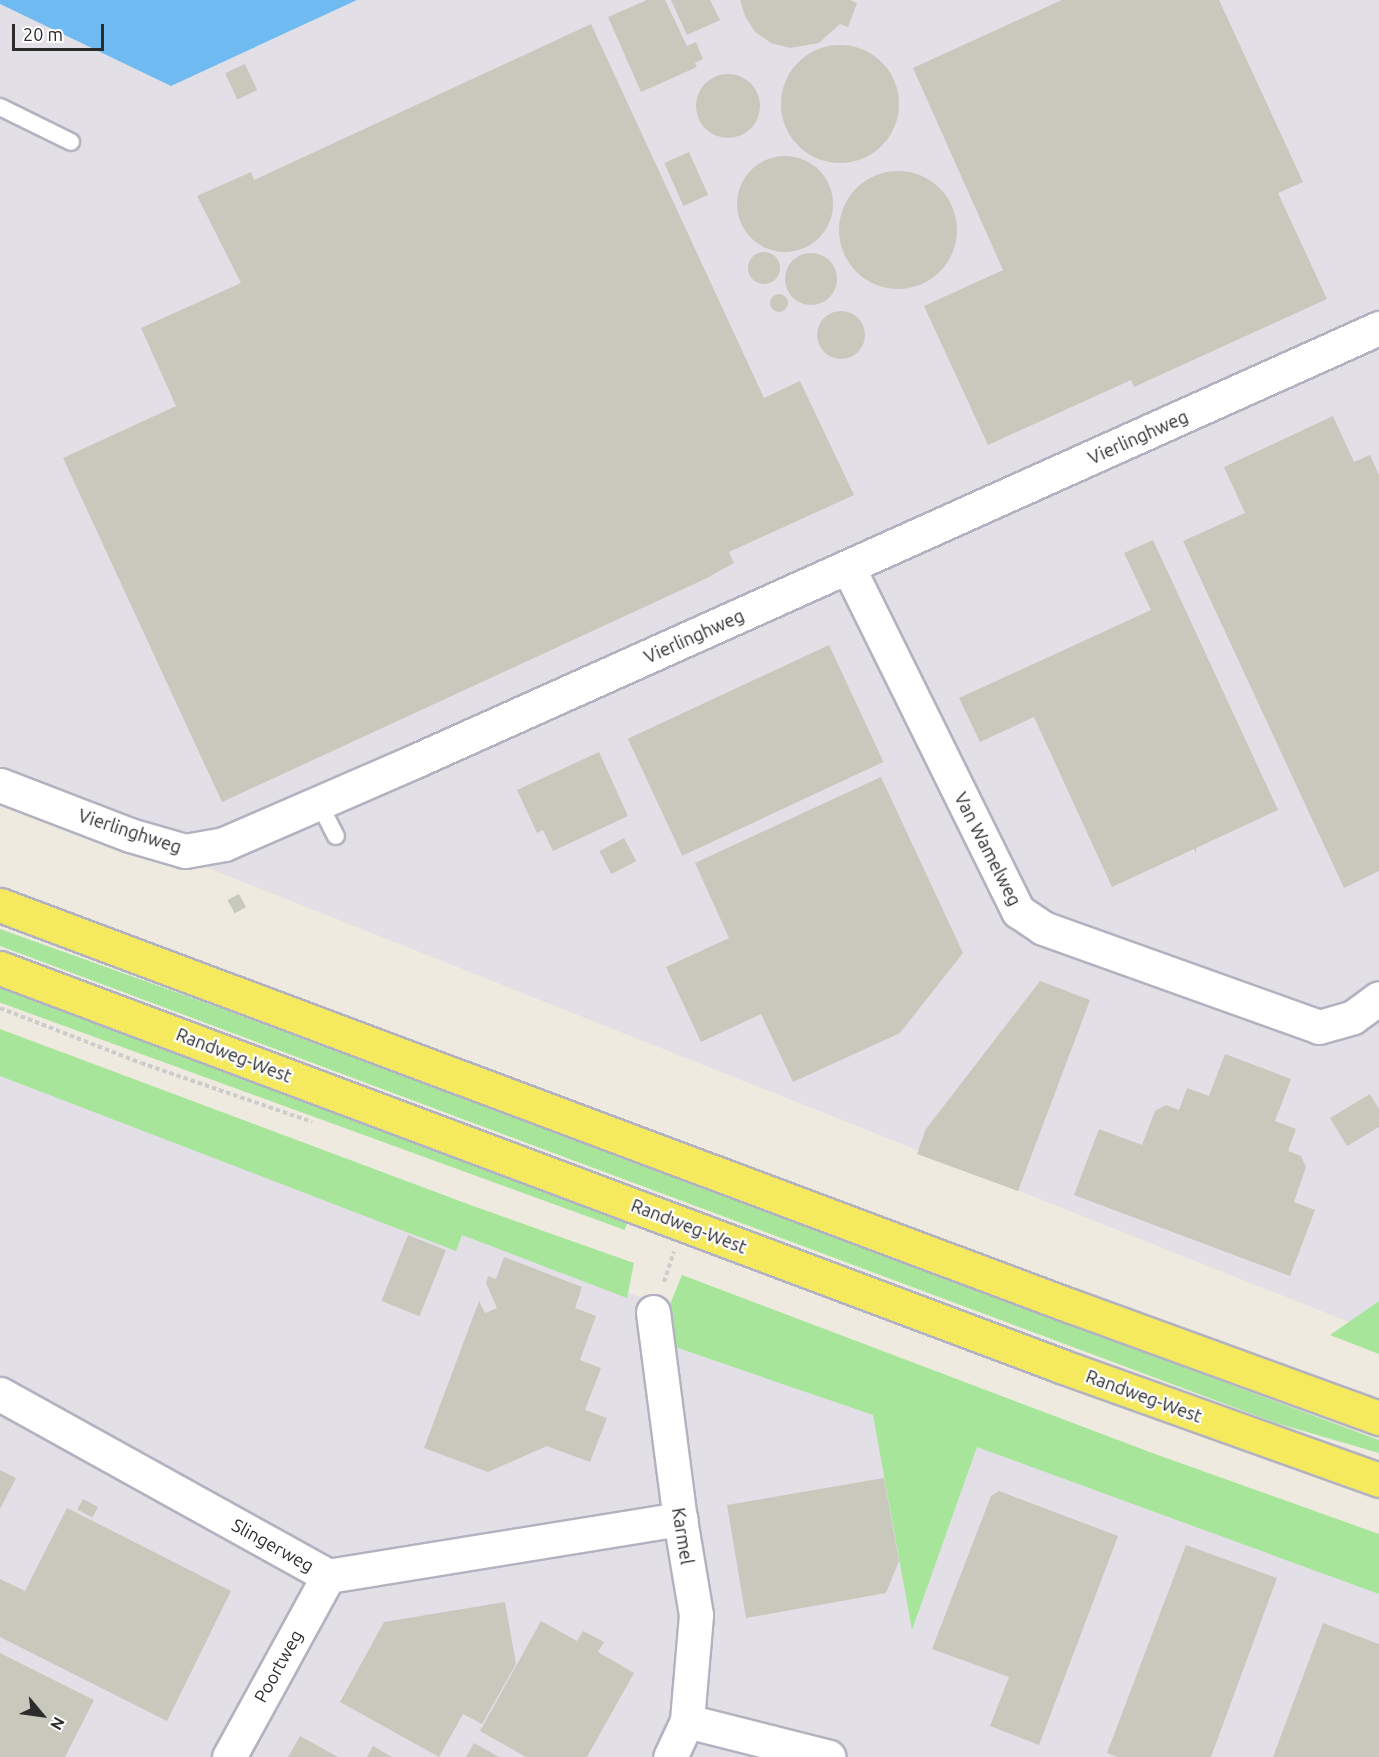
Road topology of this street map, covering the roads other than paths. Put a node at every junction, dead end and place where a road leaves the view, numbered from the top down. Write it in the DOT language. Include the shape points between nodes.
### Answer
graph roads {
  1 [pos="0,107"];
  2 [pos="71,142"];
  3 [pos="1379,328"];
  4 [pos="848,567"];
  5 [pos="0,785"];
  6 [pos="320,803"];
  7 [pos="336,836"];
  8 [pos="0,905"];
  9 [pos="0,968"];
  10 [pos="1379,998"];
  11 [pos="653,1312"];
  12 [pos="0,1394"];
  13 [pos="1379,1418"];
  14 [pos="1379,1480"];
  15 [pos="680,1519"];
  16 [pos="328,1576"];
  17 [pos="687,1721"];
  18 [pos="229,1757"];
  19 [pos="670,1757"];
  20 [pos="829,1757"];
  1 -- 2 [label="lane"];
  3 -- 4 [label="street, Vierlinghweg"];
  4 -- 6 [label="street, Vierlinghweg"];
  4 -- 10 [label="street, Van Wamelweg" via="1018,910 1043,928 1319,1027 1353,1017"];
  5 -- 6 [label="street, Vierlinghweg" via="130,835 185,851 224,844"];
  6 -- 7 [label="lane"];
  8 -- 13 [label="main road"];
  9 -- 14 [label="main road, Randweg-West" via="1061,1366"];
  11 -- 15 [label="street, Karmel"];
  12 -- 16 [label="street, Slingerweg"];
  15 -- 16 [label="street, Slingerweg"];
  15 -- 17 [label="street, Karmel" via="696,1615"];
  16 -- 18 [label="street, Poortweg"];
  17 -- 19 [label="street, Karmel"];
  17 -- 20 [label="street"];
}
